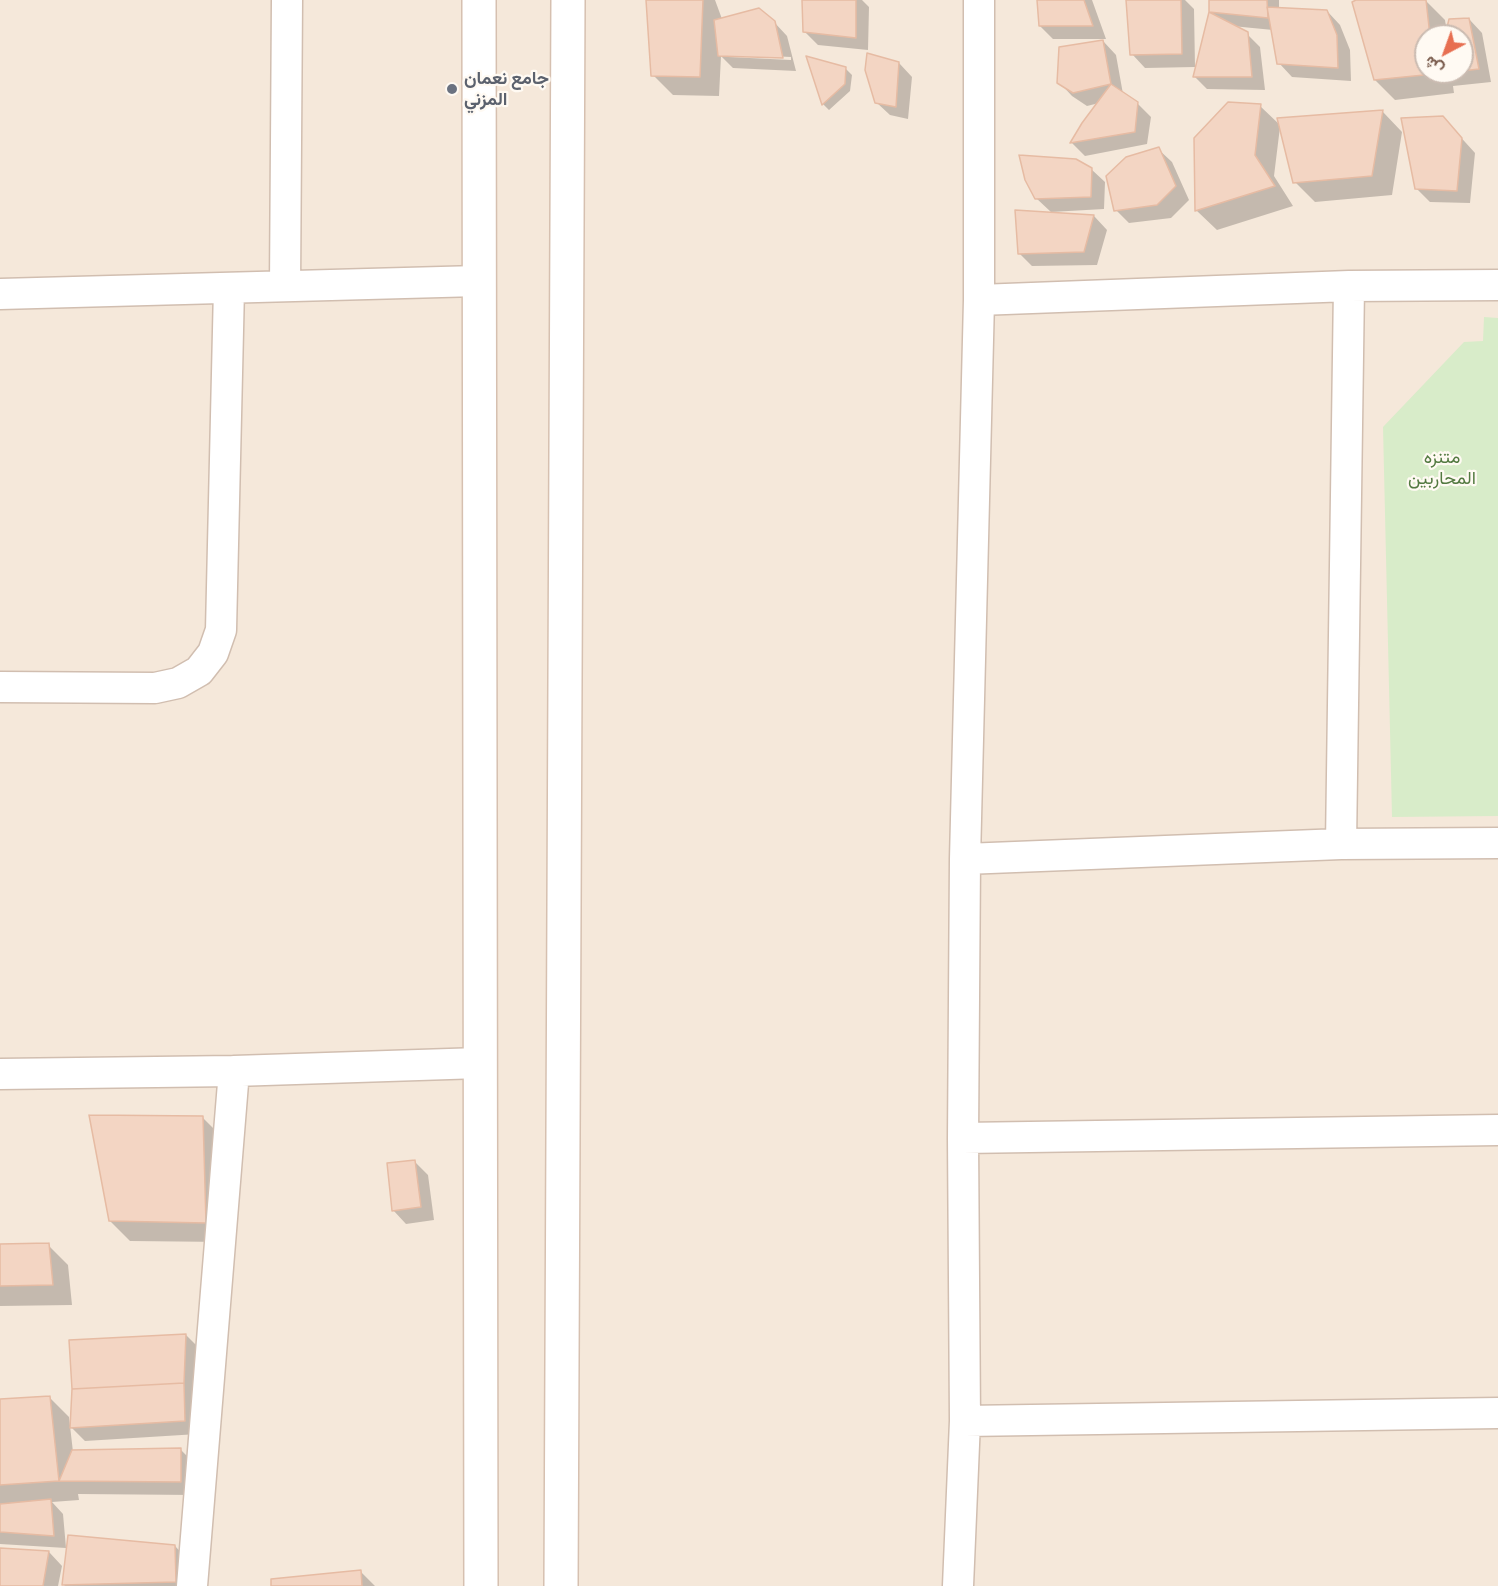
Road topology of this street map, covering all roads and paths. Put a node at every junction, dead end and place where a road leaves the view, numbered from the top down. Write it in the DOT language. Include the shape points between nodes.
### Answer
graph roads {
  1 [pos="287,0"];
  2 [pos="479,0"];
  3 [pos="568,0"];
  4 [pos="979,0"];
  5 [pos="478,281"];
  6 [pos="1498,285"];
  7 [pos="285,286"];
  8 [pos="1349,286"];
  9 [pos="229,288"];
  10 [pos="0,294"];
  11 [pos="979,300"];
  12 [pos="0,687"];
  13 [pos="1498,843"];
  14 [pos="1341,844"];
  15 [pos="965,859"];
  16 [pos="480,1063"];
  17 [pos="234,1071"];
  18 [pos="0,1074"];
  19 [pos="1498,1130"];
  20 [pos="963,1138"];
  21 [pos="1498,1413"];
  22 [pos="965,1421"];
  23 [pos="192,1586"];
  24 [pos="481,1586"];
  25 [pos="561,1586"];
  26 [pos="958,1586"];
  1 -- 7 [label="street"];
  2 -- 5 [label="street"];
  3 -- 25 [label="street"];
  4 -- 11 [label="street"];
  5 -- 7 [label="street"];
  5 -- 16 [label="street"];
  6 -- 8 [label="street"];
  7 -- 9 [label="street"];
  8 -- 11 [label="street"];
  8 -- 14 [label="street"];
  9 -- 10 [label="street"];
  9 -- 12 [label="street" via="221,630 213,653 199,671 178,683 155,688"];
  11 -- 15 [label="street"];
  13 -- 14 [label="street"];
  14 -- 15 [label="street"];
  15 -- 20 [label="street"];
  16 -- 17 [label="street"];
  16 -- 24 [label="street"];
  17 -- 18 [label="street"];
  17 -- 23 [label="street"];
  19 -- 20 [label="street"];
  20 -- 22 [label="street"];
  21 -- 22 [label="street"];
  22 -- 26 [label="street"];
}
